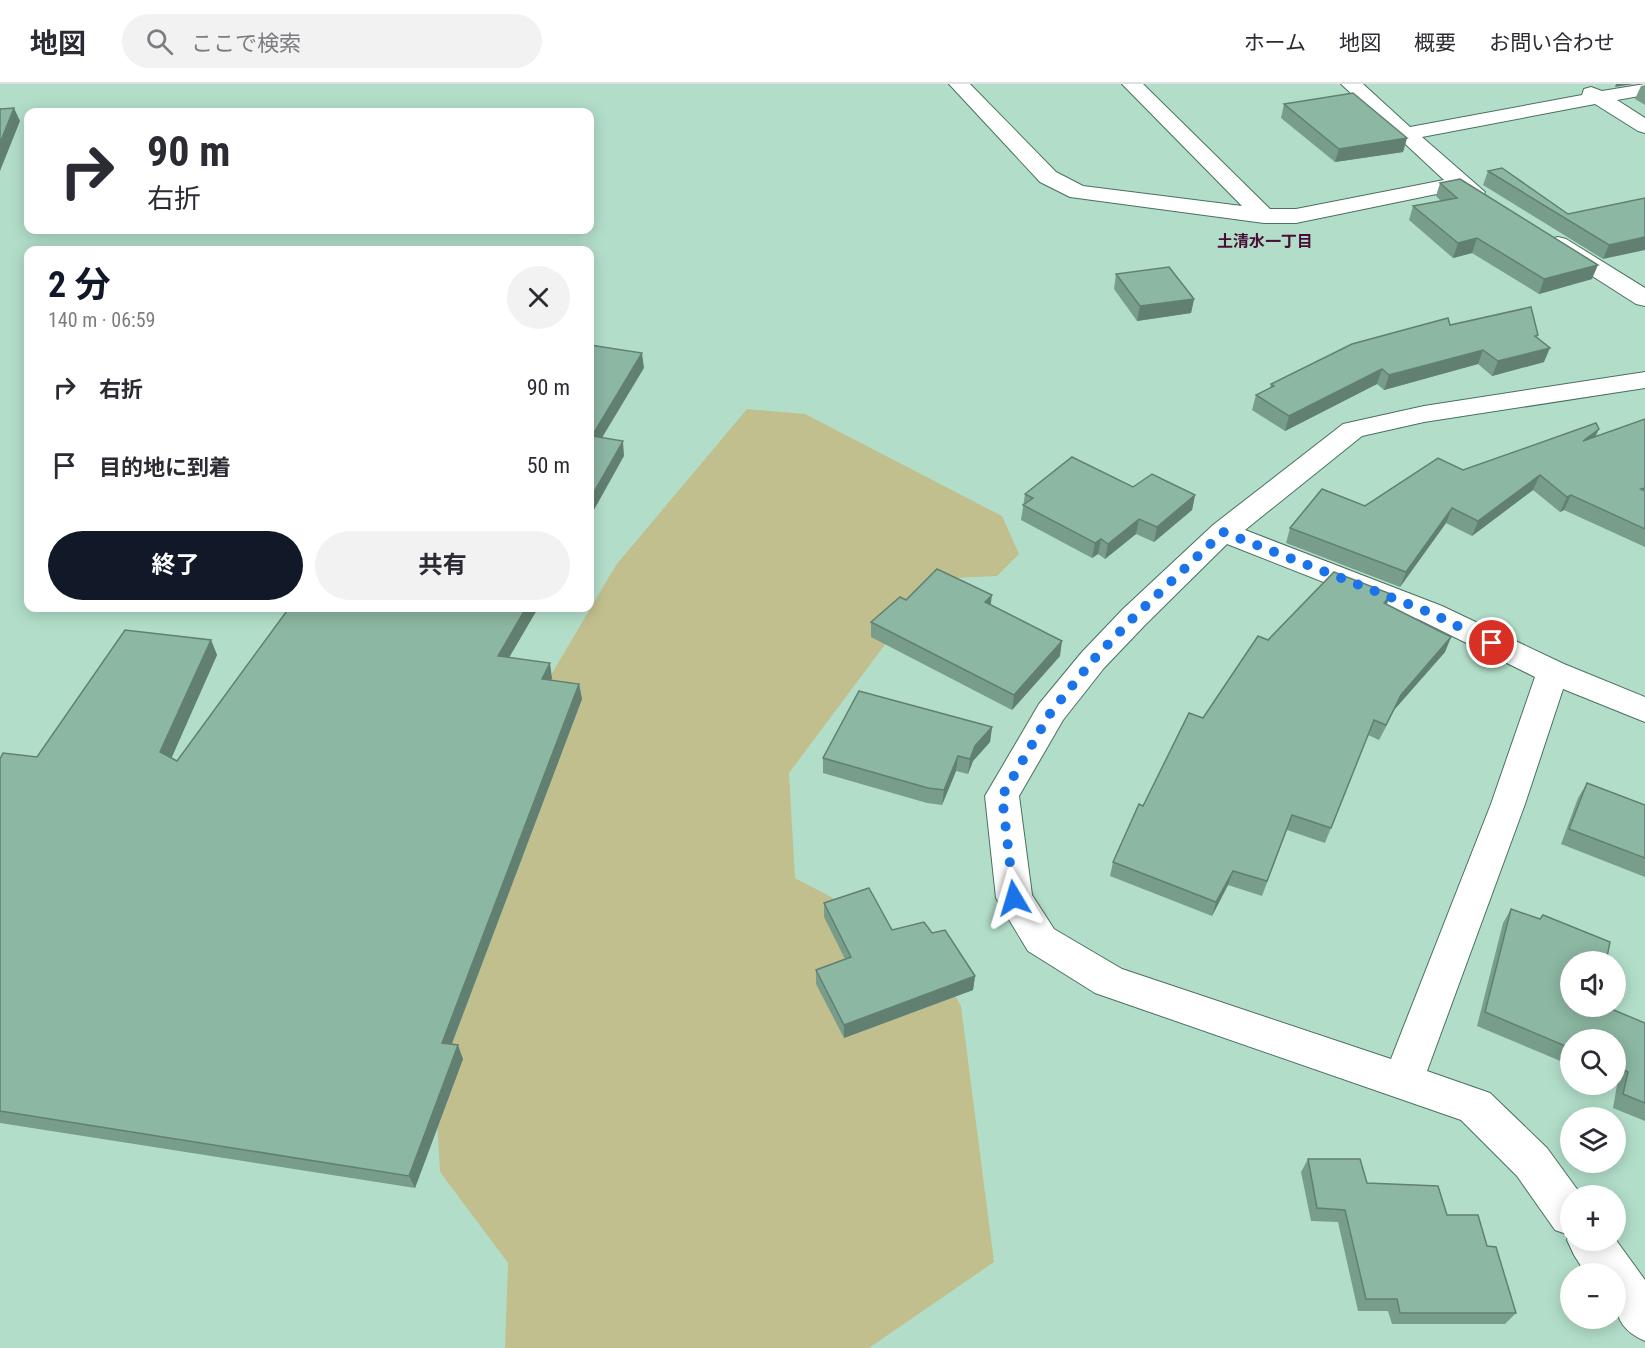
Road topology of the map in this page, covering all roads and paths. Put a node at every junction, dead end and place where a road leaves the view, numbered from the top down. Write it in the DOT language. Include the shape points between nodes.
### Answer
graph roads {
  1 [pos="960,84"];
  2 [pos="1132,84"];
  3 [pos="1351,84"];
  4 [pos="1577,84"];
  5 [pos="1645,89"];
  6 [pos="1599,98"];
  7 [pos="1645,127"];
  8 [pos="1406,134"];
  9 [pos="1460,183"];
  10 [pos="1489,201"];
  11 [pos="1263,216"];
  12 [pos="1538,232"];
  13 [pos="1645,298"];
  14 [pos="1645,380"];
  15 [pos="1223,532"];
  16 [pos="1553,672"];
  17 [pos="1645,710"];
  18 [pos="1403,1081"];
  19 [pos="1560,1201"];
  20 [pos="1626,1292"];
  21 [pos="1645,1318"];
  1 -- 11 [label="street" via="1048,177 1078,192"];
  2 -- 11 [label="street"];
  3 -- 8 [label="street"];
  4 -- 6 [label="street"];
  5 -- 6 [label="street"];
  6 -- 7 [label="street"];
  6 -- 8 [label="street"];
  8 -- 9 [label="street"];
  9 -- 10 [label="street"];
  9 -- 11 [label="street" via="1296,216"];
  12 -- 13 [label="street"];
  14 -- 15 [label="street" via="1424,414 1353,430"];
  15 -- 16 [label="street" via="1431,613"];
  15 -- 18 [label="street" via="1093,660 1051,712 1002,796 1014,898 1041,940 1108,981"];
  16 -- 17 [label="street"];
  16 -- 18 [label="street" via="1508,804"];
  18 -- 19 [label="street" via="1475,1106 1532,1161"];
  20 -- 21 [label="street"];
}
